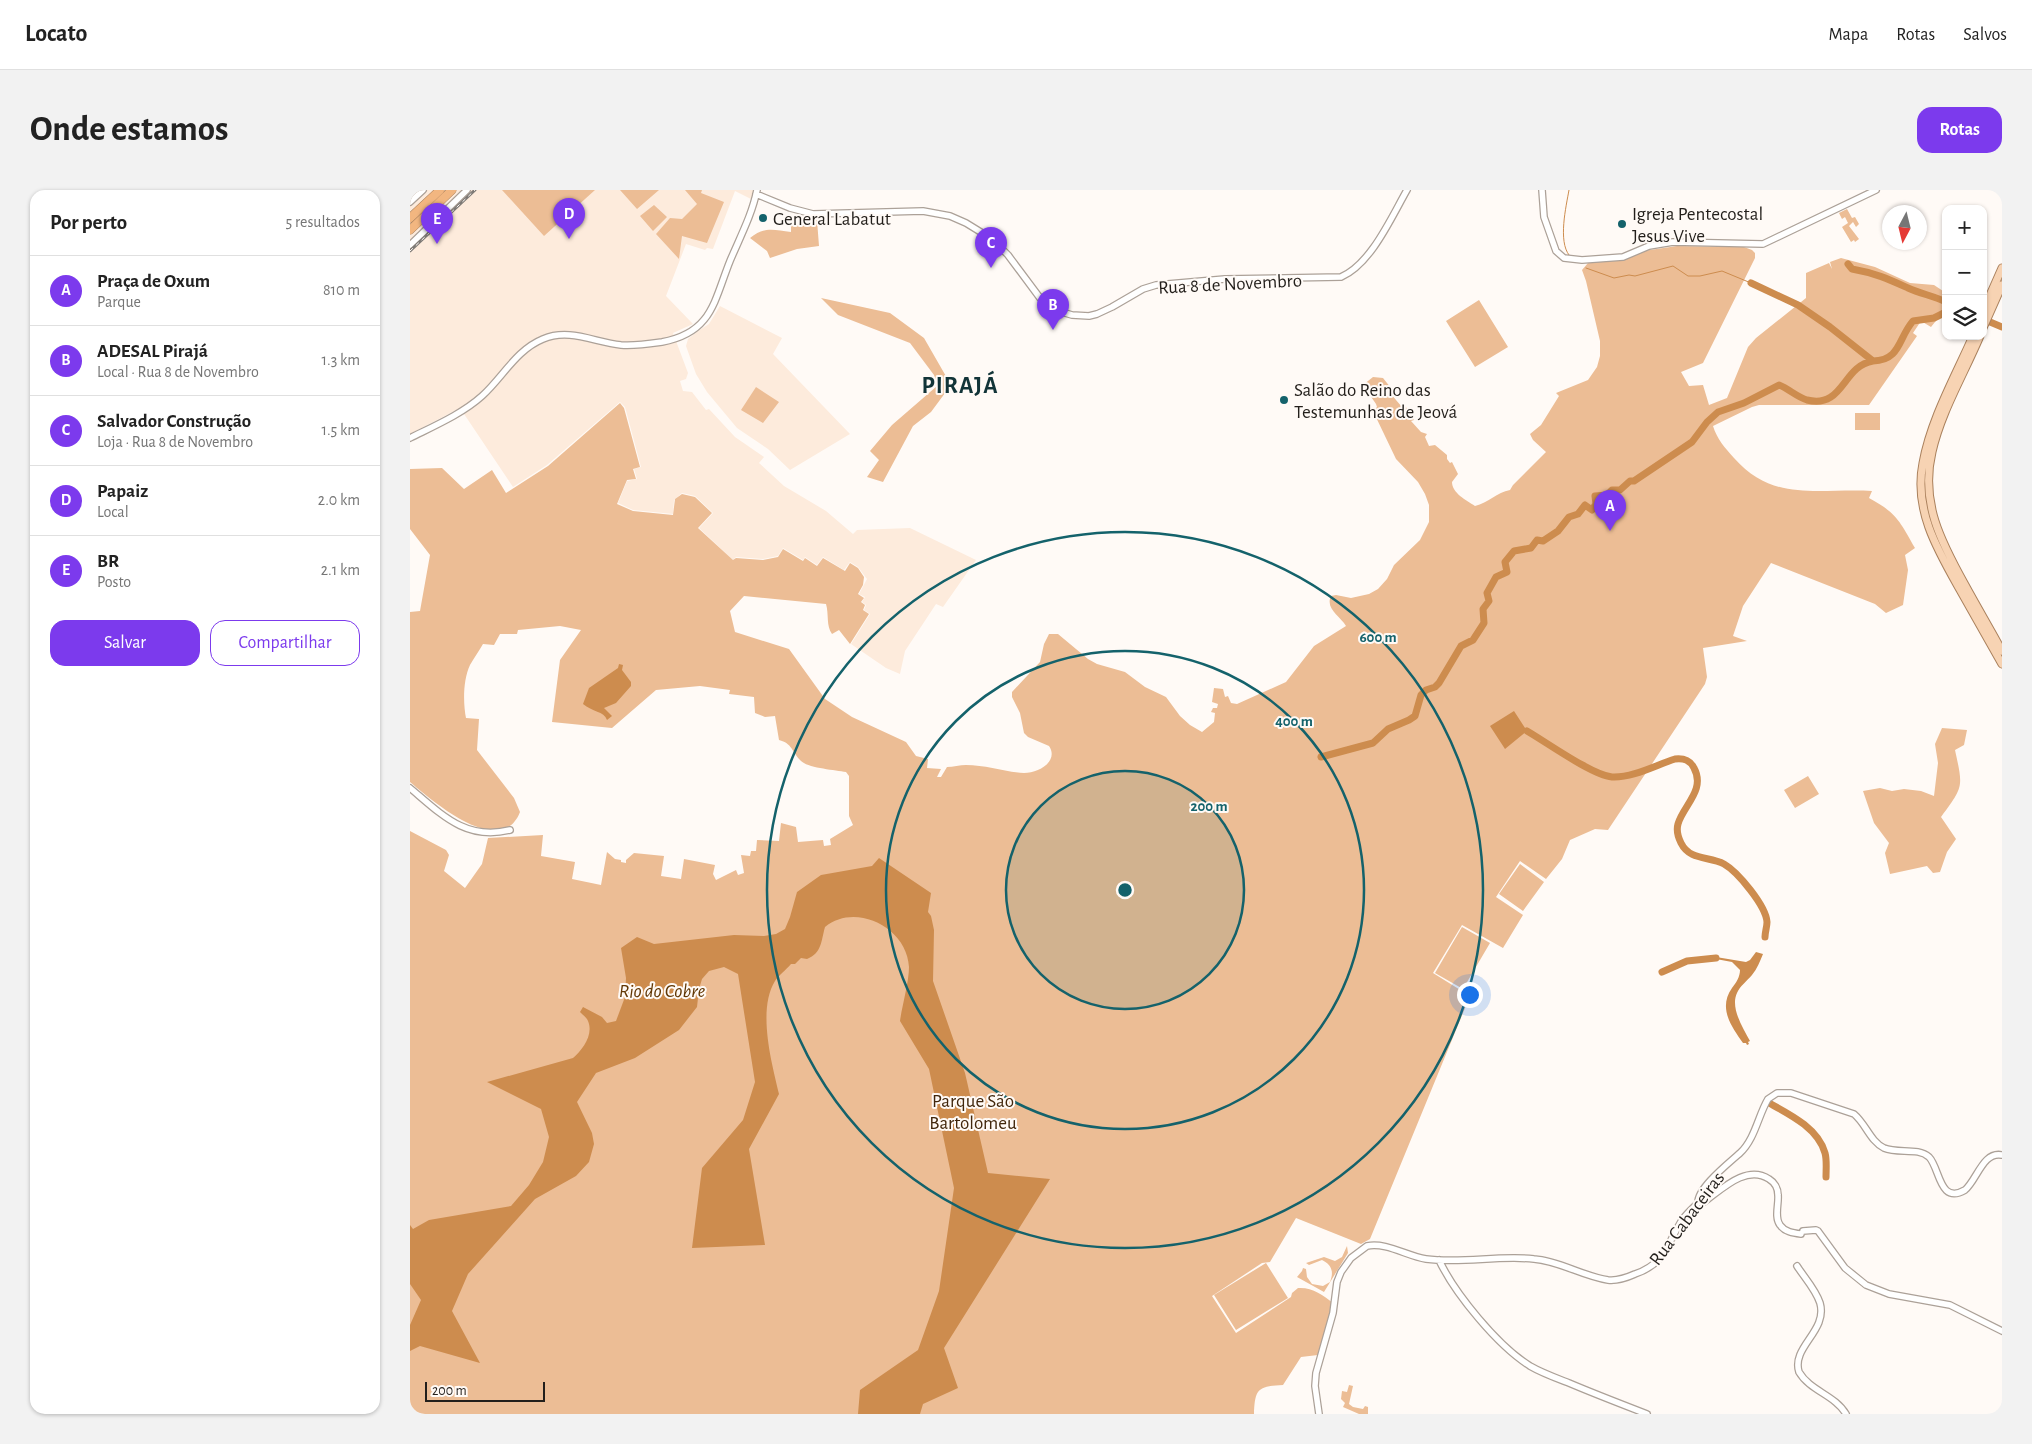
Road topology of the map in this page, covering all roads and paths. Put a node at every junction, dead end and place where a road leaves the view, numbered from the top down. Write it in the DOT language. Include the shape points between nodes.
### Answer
graph roads {
  1 [pos="423,190"];
  2 [pos="440,190"];
  3 [pos="452,190"];
  4 [pos="467,190"];
  5 [pos="1408,190"];
  6 [pos="1542,190"];
  7 [pos="1876,190"];
  8 [pos="757,192"];
  9 [pos="410,202"];
  10 [pos="410,218"];
  11 [pos="410,230"];
  12 [pos="410,245"];
  13 [pos="2002,268"];
  14 [pos="2002,285"];
  15 [pos="1987,307"];
  16 [pos="1987,308"];
  17 [pos="1971,340"];
  18 [pos="1978,340"];
  19 [pos="410,438"];
  20 [pos="1922,438"];
  21 [pos="1931,444"];
  22 [pos="2001,650"];
  23 [pos="2002,664"];
  24 [pos="410,788"];
  25 [pos="510,830"];
  26 [pos="2000,1154"];
  27 [pos="1698,1202"];
  28 [pos="1439,1260"];
  29 [pos="1797,1266"];
  30 [pos="2002,1331"];
  31 [pos="1319,1414"];
  32 [pos="1647,1414"];
  33 [pos="1846,1414"];
  1 -- 9 [label="main road"];
  2 -- 10 [label="highway"];
  3 -- 11 [label="highway"];
  4 -- 12 [label="main road"];
  5 -- 8 [label="main road, Rua 8 de Novembro" via="1365,258 1341,278 1225,279 1156,285 1097,314 1072,315 1055,310 1040,298 1008,255 992,240 950,216 923,211 813,214 790,208"];
  6 -- 7 [label="main road" via="1544,216 1553,244 1559,254 1568,259 1582,260 1620,258 1649,246 1673,242 1758,245 1771,242"];
  8 -- 19 [label="main road" via="710,312 690,334 679,339 632,346 566,334 543,339 526,349 469,406"];
  13 -- 15 [label="main road"];
  14 -- 16 [label="main road"];
  17 -- 21 [label="main road" via="1942,405"];
  18 -- 21 [label="main road"];
  20 -- 21 [label="main road"];
  21 -- 22 [label="main road" via="1928,485 1933,518 1953,563"];
  21 -- 23 [label="main road" via="1922,465 1921,491 1930,532"];
  24 -- 25 [label="main road" via="468,830 491,834"];
  26 -- 27 [label="main road, Rua Cabaceiras" via="1985,1162 1969,1187 1955,1193 1941,1185 1926,1154 1886,1149 1873,1140 1854,1114 1782,1092 1768,1098 1747,1146 1714,1177"];
  27 -- 28 [label="main road, Rua Cabaceiras" via="1682,1220 1657,1262 1644,1271 1618,1280 1603,1279 1536,1259"];
  27 -- 30 [label="main road" via="1704,1202 1740,1177 1760,1175 1770,1179 1778,1191 1779,1223 1788,1232 1818,1231 1845,1268 1866,1285 1888,1294 1950,1305"];
  28 -- 31 [label="main road, Rua Cabaceiras" via="1370,1245 1351,1258 1337,1282 1333,1313 1316,1373"];
  28 -- 32 [label="main road" via="1469,1306 1518,1358 1537,1370"];
  29 -- 33 [label="main road" via="1820,1307 1816,1329 1800,1354 1798,1367 1804,1379 1838,1402"];
}
